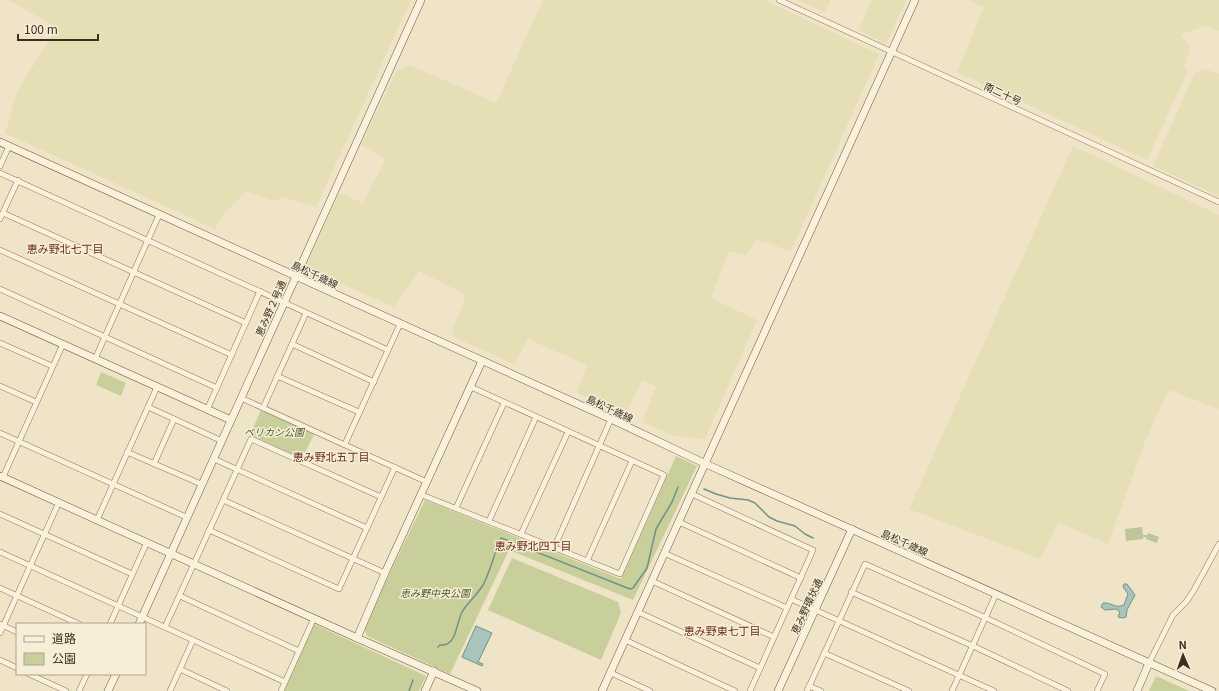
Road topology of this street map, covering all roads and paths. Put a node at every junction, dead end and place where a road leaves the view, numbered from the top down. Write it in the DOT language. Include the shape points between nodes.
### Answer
graph roads {
  1 [pos="421,0"];
  2 [pos="779,0"];
  3 [pos="915,0"];
  4 [pos="892,51"];
  5 [pos="0,142"];
  6 [pos="8,146"];
  7 [pos="0,166"];
  8 [pos="0,172"];
  9 [pos="18,180"];
  10 [pos="1219,202"];
  11 [pos="3,213"];
  12 [pos="159,215"];
  13 [pos="0,219"];
  14 [pos="148,240"];
  15 [pos="0,250"];
  16 [pos="134,272"];
  17 [pos="295,276"];
  18 [pos="0,289"];
  19 [pos="260,292"];
  20 [pos="284,302"];
  21 [pos="119,304"];
  22 [pos="306,313"];
  23 [pos="0,316"];
  24 [pos="246,323"];
  25 [pos="400,324"];
  26 [pos="105,337"];
  27 [pos="0,343"];
  28 [pos="63,344"];
  29 [pos="292,344"];
  30 [pos="388,350"];
  31 [pos="232,355"];
  32 [pos="95,359"];
  33 [pos="482,361"];
  34 [pos="52,366"];
  35 [pos="277,376"];
  36 [pos="374,382"];
  37 [pos="0,386"];
  38 [pos="157,387"];
  39 [pos="471,387"];
  40 [pos="217,388"];
  41 [pos="241,398"];
  42 [pos="36,402"];
  43 [pos="504,403"];
  44 [pos="148,407"];
  45 [pos="263,408"];
  46 [pos="207,410"];
  47 [pos="359,412"];
  48 [pos="536,417"];
  49 [pos="174,419"];
  50 [pos="611,419"];
  51 [pos="231,420"];
  52 [pos="568,432"];
  53 [pos="0,433"];
  54 [pos="18,441"];
  55 [pos="222,441"];
  56 [pos="345,444"];
  57 [pos="600,446"];
  58 [pos="127,452"];
  59 [pos="214,459"];
  60 [pos="632,461"];
  61 [pos="154,464"];
  62 [pos="706,464"];
  63 [pos="394,467"];
  64 [pos="236,469"];
  65 [pos="1,476"];
  66 [pos="428,482"];
  67 [pos="113,484"];
  68 [pos="201,484"];
  69 [pos="692,494"];
  70 [pos="422,495"];
  71 [pos="381,497"];
  72 [pos="223,500"];
  73 [pos="59,502"];
  74 [pos="456,508"];
  75 [pos="0,514"];
  76 [pos="186,518"];
  77 [pos="97,520"];
  78 [pos="489,521"];
  79 [pos="679,522"];
  80 [pos="367,528"];
  81 [pos="852,529"];
  82 [pos="209,530"];
  83 [pos="521,534"];
  84 [pos="45,535"];
  85 [pos="147,542"];
  86 [pos="1219,544"];
  87 [pos="554,548"];
  88 [pos="0,552"];
  89 [pos="170,553"];
  90 [pos="664,553"];
  91 [pos="353,558"];
  92 [pos="587,561"];
  93 [pos="194,564"];
  94 [pos="31,566"];
  95 [pos="385,573"];
  96 [pos="132,574"];
  97 [pos="801,578"];
  98 [pos="652,581"];
  99 [pos="0,588"];
  100 [pos="851,592"];
  101 [pos="996,594"];
  102 [pos="17,596"];
  103 [pos="180,596"];
  104 [pos="791,599"];
  105 [pos="119,606"];
  106 [pos="787,608"];
  107 [pos="815,610"];
  108 [pos="638,612"];
  109 [pos="142,616"];
  110 [pos="314,618"];
  111 [pos="986,618"];
  112 [pos="838,621"];
  113 [pos="77,623"];
  114 [pos="110,623"];
  115 [pos="139,623"];
  116 [pos="2,625"];
  117 [pos="165,627"];
  118 [pos="16,632"];
  119 [pos="0,633"];
  120 [pos="774,637"];
  121 [pos="357,638"];
  122 [pos="193,640"];
  123 [pos="625,640"];
  124 [pos="973,646"];
  125 [pos="300,651"];
  126 [pos="824,653"];
  127 [pos="0,660"];
  128 [pos="1149,663"];
  129 [pos="16,668"];
  130 [pos="760,668"];
  131 [pos="180,669"];
  132 [pos="434,671"];
  133 [pos="610,673"];
  134 [pos="31,675"];
  135 [pos="87,675"];
  136 [pos="116,675"];
  137 [pos="960,675"];
  138 [pos="285,682"];
  139 [pos="808,688"];
  140 [pos="66,691"];
  141 [pos="79,691"];
  142 [pos="108,691"];
  143 [pos="170,691"];
  144 [pos="227,691"];
  145 [pos="281,691"];
  146 [pos="425,691"];
  147 [pos="477,691"];
  148 [pos="602,691"];
  149 [pos="650,691"];
  150 [pos="735,691"];
  151 [pos="750,691"];
  152 [pos="778,691"];
  153 [pos="821,691"];
  154 [pos="909,691"];
  155 [pos="952,691"];
  156 [pos="994,691"];
  157 [pos="1068,691"];
  158 [pos="1097,691"];
  159 [pos="1137,691"];
  160 [pos="1212,691"];
  1 -- 17 [label="street, 恵み野２号通"];
  2 -- 4 [label="street, 南二十号"];
  3 -- 4 [label="street"];
  4 -- 10 [label="street, 南二十号"];
  4 -- 62 [label="street"];
  5 -- 6 [label="street, 島松千歳線"];
  6 -- 7 [label="street"];
  6 -- 12 [label="street, 島松千歳線"];
  8 -- 9 [label="street"];
  9 -- 11 [label="street"];
  9 -- 14 [label="street"];
  11 -- 13 [label="street"];
  11 -- 16 [label="street"];
  12 -- 14 [label="street"];
  12 -- 17 [label="street, 島松千歳線"];
  14 -- 16 [label="street"];
  14 -- 19 [label="street"];
  15 -- 21 [label="street"];
  16 -- 21 [label="street"];
  16 -- 24 [label="street"];
  17 -- 20 [label="street, 恵み野２号通"];
  17 -- 25 [label="street, 島松千歳線"];
  18 -- 26 [label="street"];
  19 -- 20 [label="street"];
  19 -- 24 [label="street"];
  20 -- 22 [label="street"];
  20 -- 41 [label="street, 恵み野２号通"];
  21 -- 26 [label="street"];
  21 -- 31 [label="street"];
  22 -- 29 [label="street"];
  22 -- 30 [label="street"];
  23 -- 28 [label="street"];
  24 -- 31 [label="street"];
  25 -- 30 [label="street"];
  25 -- 33 [label="street, 島松千歳線"];
  26 -- 32 [label="street"];
  26 -- 40 [label="street"];
  27 -- 34 [label="street"];
  28 -- 32 [label="street"];
  28 -- 34 [label="street"];
  29 -- 35 [label="street"];
  29 -- 36 [label="street"];
  30 -- 36 [label="street"];
  31 -- 40 [label="street"];
  32 -- 38 [label="street"];
  33 -- 39 [label="street"];
  33 -- 50 [label="street, 島松千歳線"];
  34 -- 42 [label="street"];
  35 -- 45 [label="street"];
  35 -- 47 [label="street"];
  36 -- 47 [label="street"];
  37 -- 42 [label="street"];
  38 -- 44 [label="street"];
  38 -- 46 [label="street"];
  39 -- 43 [label="street"];
  39 -- 66 [label="street"];
  40 -- 46 [label="street"];
  41 -- 45 [label="street"];
  41 -- 51 [label="street, 恵み野２号通"];
  42 -- 54 [label="street"];
  43 -- 48 [label="street"];
  43 -- 74 [label="street"];
  44 -- 49 [label="street"];
  44 -- 58 [label="street"];
  45 -- 56 [label="street"];
  46 -- 51 [label="street"];
  47 -- 56 [label="street"];
  48 -- 52 [label="street"];
  48 -- 78 [label="street"];
  49 -- 55 [label="street"];
  49 -- 61 [label="street"];
  50 -- 57 [label="street"];
  50 -- 62 [label="street, 島松千歳線"];
  51 -- 55 [label="street, 恵み野２号通"];
  52 -- 57 [label="street"];
  52 -- 83 [label="street"];
  53 -- 54 [label="street"];
  54 -- 65 [label="street"];
  54 -- 67 [label="street"];
  55 -- 59 [label="street, 恵み野２号通"];
  56 -- 63 [label="street"];
  57 -- 60 [label="street"];
  57 -- 87 [label="street"];
  58 -- 61 [label="street"];
  58 -- 67 [label="street"];
  59 -- 64 [label="street"];
  59 -- 68 [label="street, 恵み野２号通"];
  60 -- 92 [label="street"];
  60 -- 92 [label="street" via="664,475 627,560 620,574"];
  61 -- 68 [label="street"];
  62 -- 69 [label="street"];
  62 -- 81 [label="street, 島松千歳線"];
  63 -- 66 [label="street"];
  63 -- 71 [label="street"];
  64 -- 71 [label="street" via="251,439"];
  64 -- 72 [label="street"];
  64 -- 80 [label="street"];
  65 -- 73 [label="street"];
  66 -- 70 [label="street"];
  67 -- 76 [label="street"];
  67 -- 77 [label="street"];
  68 -- 76 [label="street, 恵み野２号通"];
  69 -- 79 [label="street"];
  69 -- 97 [label="street" via="814,550"];
  70 -- 74 [label="street"];
  70 -- 95 [label="street"];
  71 -- 80 [label="street"];
  72 -- 82 [label="street"];
  72 -- 91 [label="street"];
  73 -- 77 [label="street"];
  73 -- 84 [label="street"];
  74 -- 78 [label="street"];
  75 -- 84 [label="street"];
  76 -- 89 [label="street, 恵み野２号通"];
  77 -- 85 [label="street"];
  78 -- 83 [label="street"];
  79 -- 90 [label="street"];
  79 -- 97 [label="street"];
  80 -- 91 [label="street"];
  81 -- 101 [label="street, 島松千歳線"];
  81 -- 107 [label="street, 恵み野環状通"];
  82 -- 91 [label="street" via="339,589"];
  82 -- 93 [label="street"];
  83 -- 87 [label="street"];
  84 -- 94 [label="street"];
  84 -- 96 [label="street"];
  85 -- 89 [label="street"];
  85 -- 96 [label="street"];
  86 -- 128 [label="street" via="1194,590 1169,621"];
  87 -- 92 [label="street"];
  88 -- 94 [label="street"];
  89 -- 93 [label="street"];
  89 -- 109 [label="street, 恵み野２号通"];
  90 -- 98 [label="street"];
  90 -- 106 [label="street"];
  91 -- 95 [label="street"];
  93 -- 103 [label="street"];
  93 -- 110 [label="street"];
  94 -- 102 [label="street"];
  94 -- 105 [label="street"];
  95 -- 121 [label="street"];
  96 -- 105 [label="street"];
  97 -- 104 [label="street"];
  98 -- 108 [label="street"];
  98 -- 120 [label="street"];
  99 -- 102 [label="street"];
  100 -- 111 [label="street" via="865,564"];
  100 -- 112 [label="street"];
  100 -- 124 [label="street"];
  101 -- 111 [label="street"];
  101 -- 128 [label="street, 島松千歳線"];
  102 -- 113 [label="street"];
  102 -- 116 [label="street"];
  103 -- 117 [label="street"];
  103 -- 125 [label="street"];
  104 -- 106 [label="street"];
  104 -- 107 [label="street"];
  105 -- 109 [label="street"];
  105 -- 114 [label="street"];
  106 -- 120 [label="street"];
  107 -- 112 [label="street"];
  107 -- 152 [label="street, 恵み野環状通"];
  108 -- 123 [label="street"];
  108 -- 130 [label="street"];
  109 -- 115 [label="street, 恵み野２号通"];
  109 -- 117 [label="street"];
  110 -- 121 [label="street"];
  110 -- 125 [label="street"];
  111 -- 124 [label="street"];
  111 -- 158 [label="street" via="1105,674"];
  112 -- 126 [label="street"];
  112 -- 137 [label="street"];
  116 -- 118 [label="street"];
  116 -- 119 [label="street"];
  117 -- 122 [label="street"];
  120 -- 130 [label="street"];
  121 -- 132 [label="street"];
  122 -- 131 [label="street"];
  122 -- 138 [label="street"];
  123 -- 133 [label="street"];
  123 -- 150 [label="street"];
  124 -- 137 [label="street"];
  124 -- 157 [label="street"];
  125 -- 138 [label="street"];
  126 -- 139 [label="street"];
  126 -- 154 [label="street"];
  127 -- 129 [label="street"];
  128 -- 159 [label="street"];
  128 -- 160 [label="street, 島松千歳線"];
  130 -- 151 [label="street"];
  131 -- 143 [label="street"];
  131 -- 144 [label="street"];
  132 -- 146 [label="street"];
  132 -- 147 [label="street"];
  133 -- 148 [label="street"];
  133 -- 149 [label="street"];
  134 -- 140 [label="street"];
  135 -- 141 [label="street"];
  136 -- 142 [label="street"];
  137 -- 155 [label="street"];
  137 -- 156 [label="street"];
  138 -- 145 [label="street"];
  139 -- 153 [label="street"];
}
